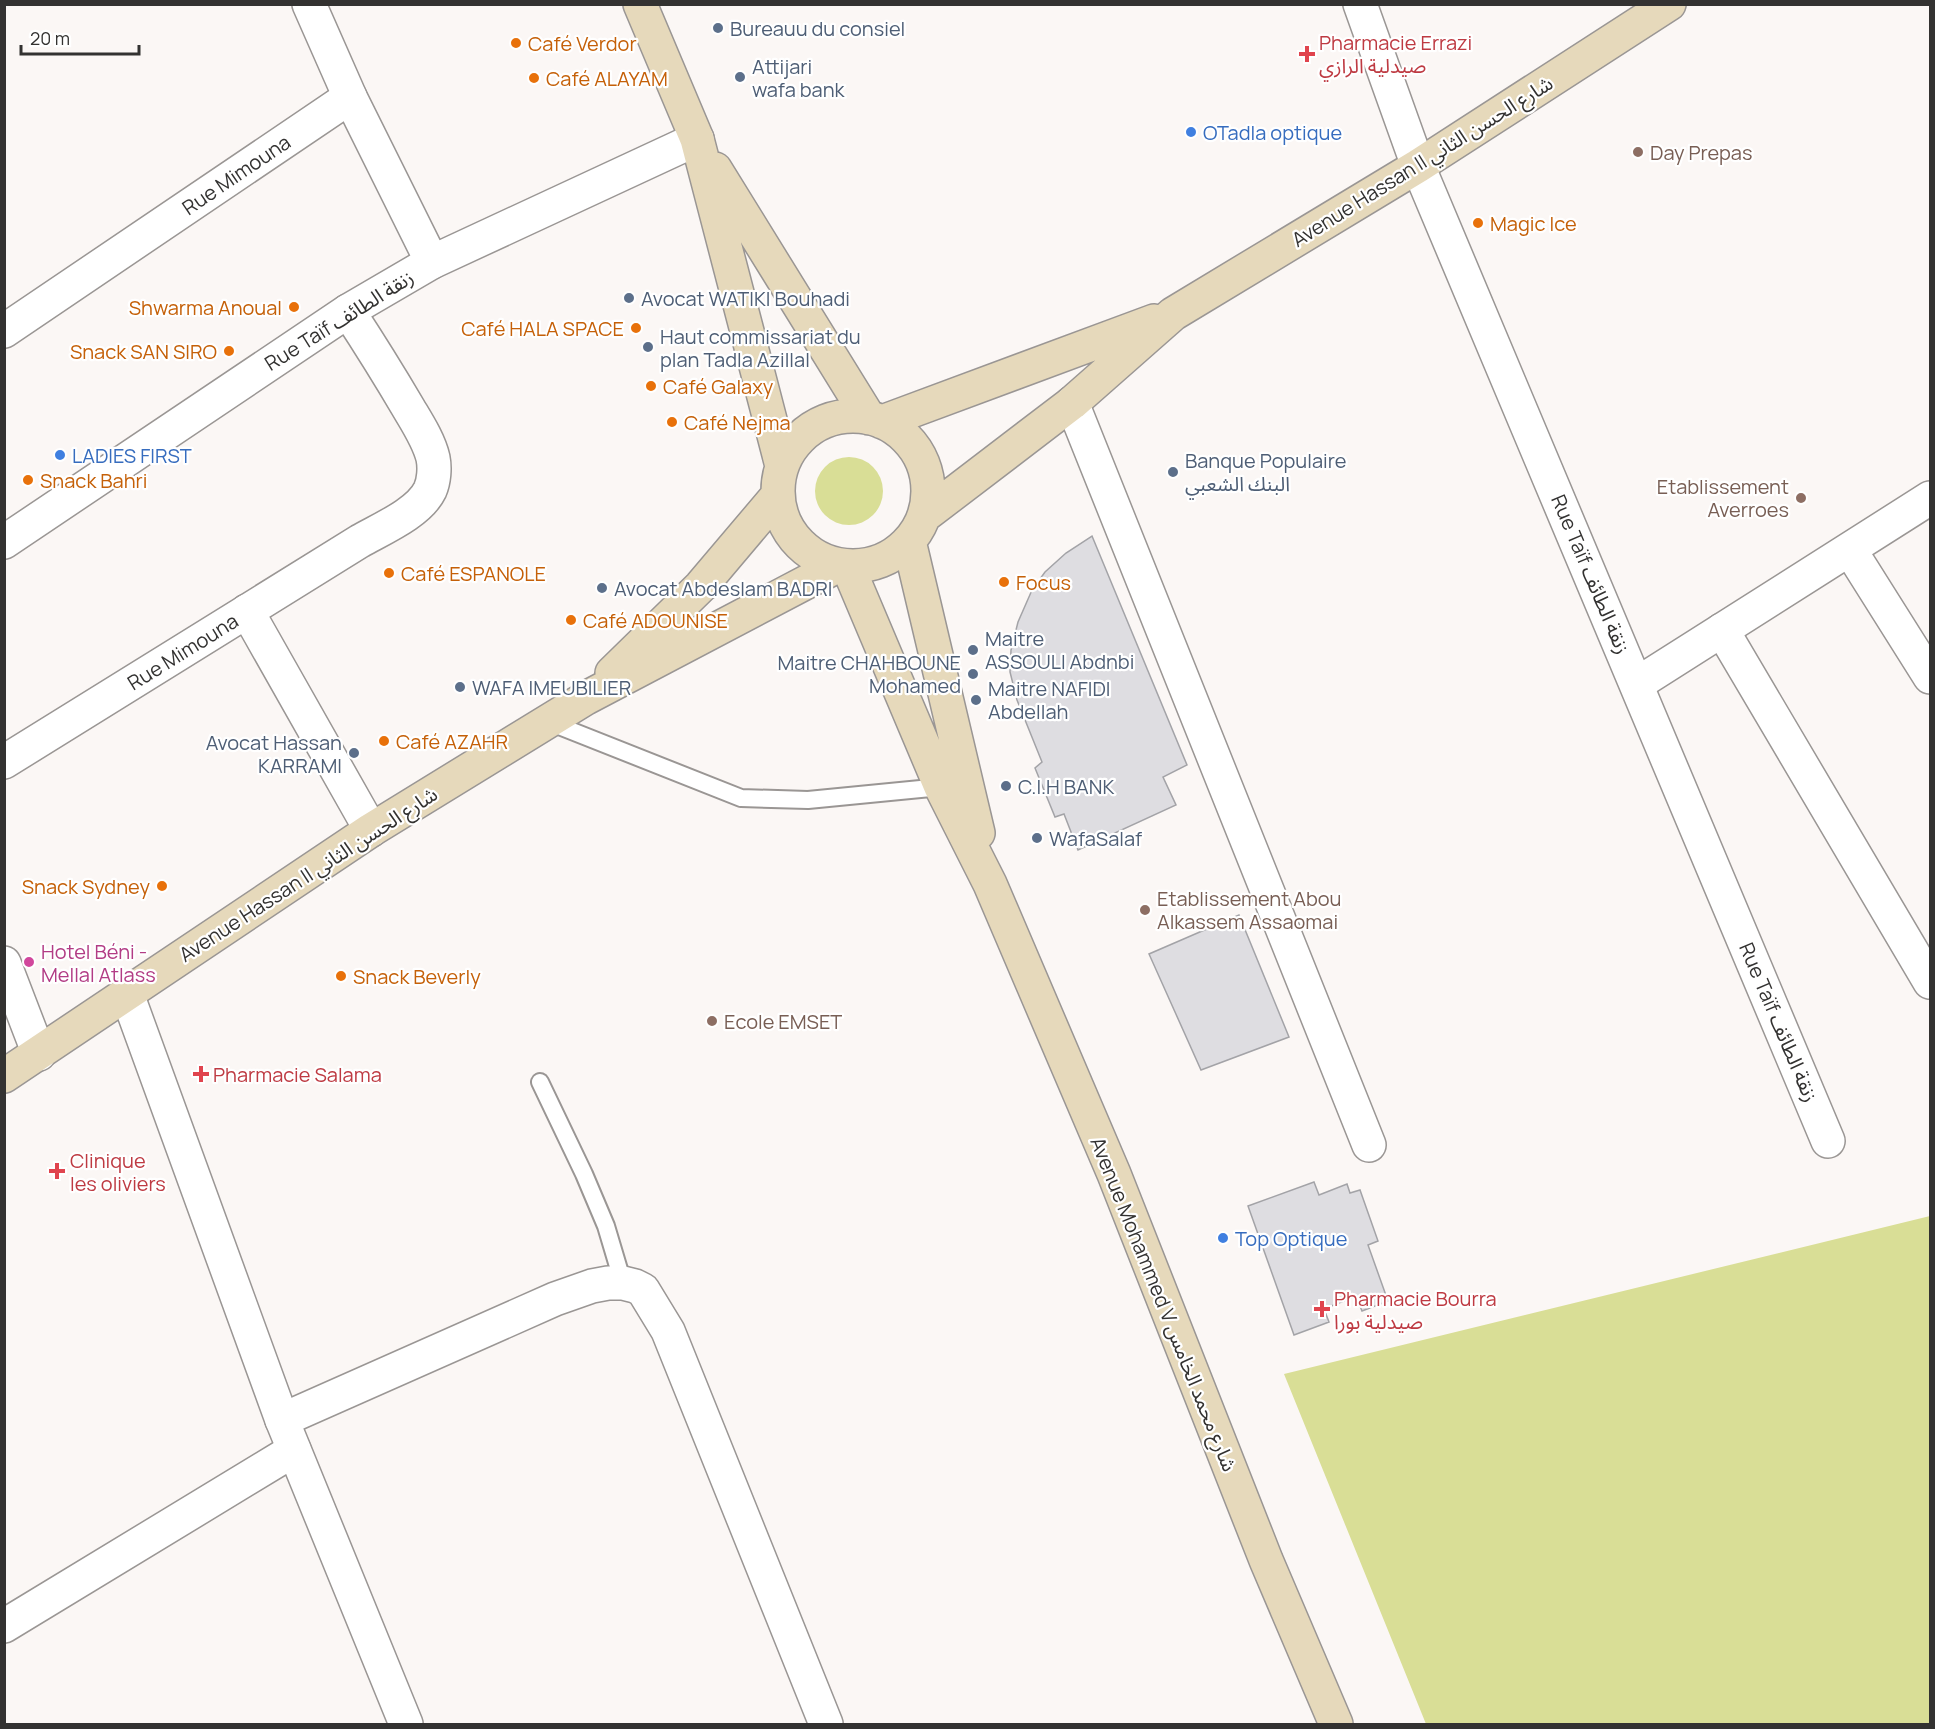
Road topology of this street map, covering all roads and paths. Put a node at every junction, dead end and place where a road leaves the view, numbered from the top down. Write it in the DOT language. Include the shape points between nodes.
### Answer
graph roads {
  1 [pos="309,4"];
  2 [pos="640,4"];
  3 [pos="1360,4"];
  4 [pos="1669,4"];
  5 [pos="350,97"];
  6 [pos="697,139"];
  7 [pos="1419,166"];
  8 [pos="432,262"];
  9 [pos="348,311"];
  10 [pos="1173,314"];
  11 [pos="4,331"];
  12 [pos="1072,403"];
  13 [pos="875,420"];
  14 [pos="780,480"];
  15 [pos="1930,498"];
  16 [pos="916,528"];
  17 [pos="4,542"];
  18 [pos="1850,550"];
  19 [pos="843,566"];
  20 [pos="247,611"];
  21 [pos="1722,630"];
  22 [pos="1930,677"];
  23 [pos="1637,684"];
  24 [pos="586,698"];
  25 [pos="549,722"];
  26 [pos="4,762"];
  27 [pos="941,787"];
  28 [pos="371,830"];
  29 [pos="990,884"];
  30 [pos="4,963"];
  31 [pos="1930,982"];
  32 [pos="127,993"];
  33 [pos="39,1053"];
  34 [pos="4,1076"];
  35 [pos="540,1082"];
  36 [pos="1828,1141"];
  37 [pos="1369,1145"];
  38 [pos="623,1283"];
  39 [pos="282,1420"];
  40 [pos="294,1450"];
  41 [pos="4,1626"];
  42 [pos="406,1725"];
  43 [pos="826,1725"];
  44 [pos="1336,1725"];
  1 -- 5 [label="street"];
  2 -- 6 [label="main road"];
  3 -- 7 [label="street, Rue Taïf زنقة الطائف"];
  4 -- 7 [label="main road, Avenue Hassan II شارع الحسن الثاني"];
  5 -- 8 [label="street"];
  5 -- 11 [label="street, Rue Mimouna"];
  6 -- 8 [label="street, Rue Taïf زنقة الطائف"];
  6 -- 13 [label="main road"];
  6 -- 14 [label="main road"];
  7 -- 10 [label="main road, Avenue Hassan II شارع الحسن الثاني"];
  7 -- 23 [label="street, Rue Taïf زنقة الطائف"];
  8 -- 9 [label="street, Rue Taïf زنقة الطائف"];
  9 -- 17 [label="street, Rue Taïf زنقة الطائف"];
  9 -- 20 [label="street, Rue Mimouna" via="422,433 433,458 431,488 422,501 397,520"];
  10 -- 12 [label="main road, Avenue Hassan II شارع الحسن الثاني"];
  10 -- 13 [label="main road, Avenue Hassan II شارع الحسن الثاني"];
  12 -- 16 [label="main road, Avenue Hassan II شارع الحسن الثاني"];
  12 -- 37 [label="street"];
  13 -- 14 [label="main road" via="848,416 826,421 808,431 793,447"];
  13 -- 16 [label="main road" via="902,433 925,471 928,493"];
  14 -- 19 [label="main road" via="782,514 790,533 820,559"];
  14 -- 24 [label="main road, Avenue Hassan II شارع الحسن الثاني" via="701,586"];
  15 -- 18 [label="street"];
  16 -- 19 [label="main road" via="892,556 870,565"];
  16 -- 29 [label="main road"];
  18 -- 21 [label="street"];
  18 -- 22 [label="street"];
  19 -- 24 [label="main road, Avenue Hassan II شارع الحسن الثاني"];
  19 -- 27 [label="main road"];
  20 -- 26 [label="street, Rue Mimouna"];
  20 -- 28 [label="street"];
  21 -- 23 [label="street"];
  21 -- 31 [label="street"];
  23 -- 36 [label="street, Rue Taïf زنقة الطائف"];
  24 -- 25 [label="main road, Avenue Hassan II شارع الحسن الثاني"];
  25 -- 27 [label="lane" via="741,798 808,800"];
  25 -- 28 [label="main road, Avenue Hassan II شارع الحسن الثاني"];
  27 -- 29 [label="main road"];
  28 -- 32 [label="main road, Avenue Hassan II شارع الحسن الثاني"];
  29 -- 44 [label="main road, Avenue Mohammed V شارع محمد الخامس" via="1113,1174"];
  30 -- 33 [label="street"];
  32 -- 33 [label="main road, Avenue Hassan II شارع الحسن الثاني"];
  32 -- 39 [label="street"];
  33 -- 34 [label="main road, Avenue Hassan II شارع الحسن الثاني"];
  35 -- 38 [label="lane" via="606,1226"];
  38 -- 39 [label="street" via="592,1286 555,1299"];
  38 -- 43 [label="street" via="643,1290 668,1331"];
  39 -- 40 [label="street"];
  40 -- 41 [label="street"];
  40 -- 42 [label="street"];
}
